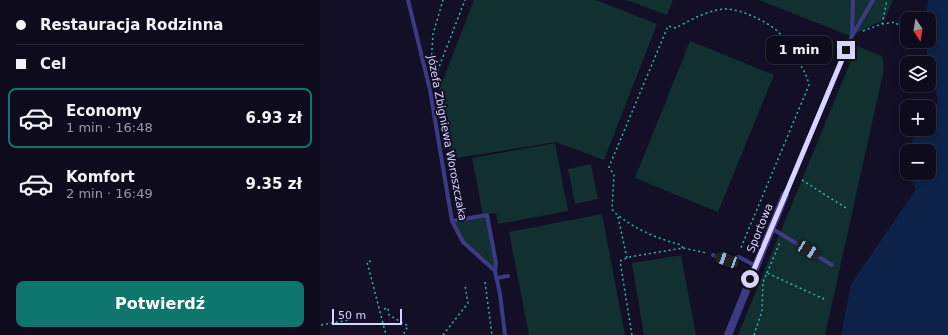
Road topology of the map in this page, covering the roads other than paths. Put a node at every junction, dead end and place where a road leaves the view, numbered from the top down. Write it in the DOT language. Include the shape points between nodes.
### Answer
graph roads {
  1 [pos="408,0"];
  2 [pos="852,0"];
  3 [pos="873,0"];
  4 [pos="852,36"];
  5 [pos="785,195"];
  6 [pos="452,221"];
  7 [pos="771,228"];
  8 [pos="713,255"];
  9 [pos="832,265"];
  10 [pos="756,266"];
  11 [pos="495,270"];
  12 [pos="508,276"];
  13 [pos="497,278"];
  14 [pos="505,335"];
  15 [pos="728,335"];
  1 -- 6 [label="lane, Józefa Zbigniewa Woroszczaka" via="430,90"];
  2 -- 4 [label="lane"];
  3 -- 4 [label="lane"];
  4 -- 5 [label="lane"];
  5 -- 7 [label="street, Sportowa"];
  6 -- 11 [label="lane, Józefa Zbigniewa Woroszczaka" via="463,242"];
  6 -- 11 [label="lane" via="487,216 496,263"];
  7 -- 9 [label="lane"];
  7 -- 10 [label="street, Sportowa"];
  8 -- 10 [label="lane" via="727,260 739,257"];
  10 -- 15 [label="street, Sportowa"];
  11 -- 13 [label="lane"];
  12 -- 13 [label="lane"];
  13 -- 14 [label="lane"];
}
